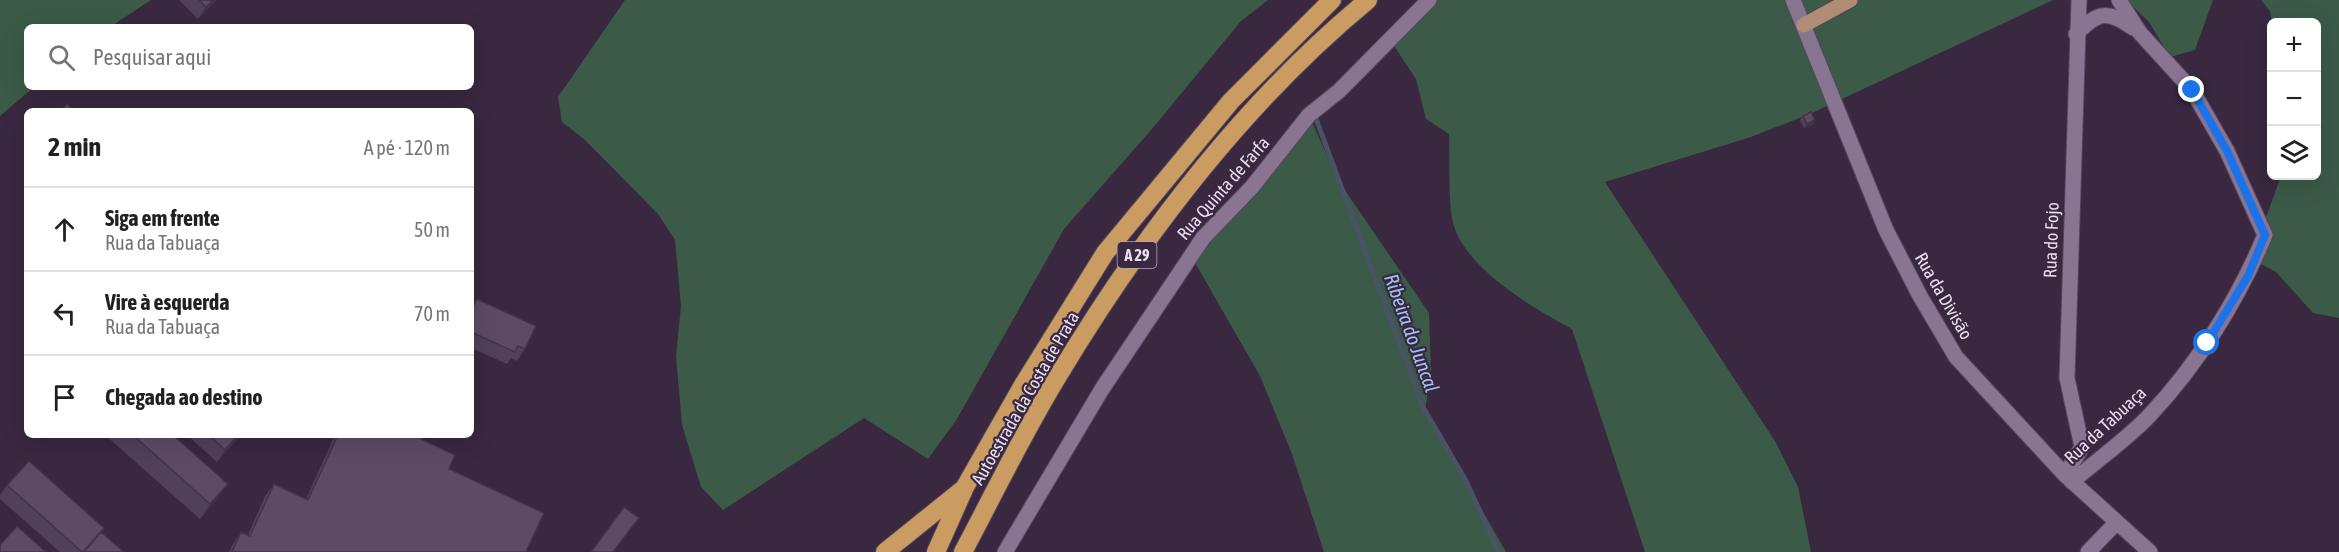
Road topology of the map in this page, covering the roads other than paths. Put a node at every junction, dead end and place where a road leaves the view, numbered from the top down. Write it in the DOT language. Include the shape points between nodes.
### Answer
graph roads {
  1 [pos="1332,0"];
  2 [pos="1368,0"];
  3 [pos="1429,0"];
  4 [pos="1793,0"];
  5 [pos="1850,0"];
  6 [pos="2079,0"];
  7 [pos="2119,0"];
  8 [pos="1804,25"];
  9 [pos="2140,33"];
  10 [pos="2076,34"];
  11 [pos="2068,478"];
  12 [pos="965,487"];
  13 [pos="2117,522"];
  14 [pos="885,552"];
  15 [pos="936,552"];
  16 [pos="963,552"];
  17 [pos="1005,552"];
  18 [pos="2088,552"];
  19 [pos="2150,552"];
  1 -- 12 [label="highway, Autoestrada da Costa de Prata / A 29" via="1231,101 1105,253"];
  2 -- 16 [label="highway, Autoestrada da Costa de Prata / A 29" via="1261,102 1193,181 1126,270 1057,378"];
  3 -- 17 [label="street, Rua Quinta de Farfa" via="1339,91 1309,115 1252,187 1203,238 1102,389"];
  4 -- 8 [label="street, Rua da Divisão"];
  5 -- 8 [label="main road"];
  6 -- 10 [label="street, Rua do Fojo"];
  7 -- 9 [label="street, Rua da Tabuaça"];
  8 -- 11 [label="street, Rua da Divisão" via="1886,230 1920,296 1956,357"];
  9 -- 10 [label="street, Rua da Tabuaça" via="2117,16 2102,14"];
  9 -- 11 [label="street, Rua da Tabuaça" via="2192,90 2227,151 2265,235 2248,276 2207,343 2148,416"];
  10 -- 11 [label="street, Rua do Fojo" via="2067,378 2082,447"];
  11 -- 13 [label="street, Rua da Divisão"];
  12 -- 14 [label="highway"];
  12 -- 15 [label="highway, Autoestrada da Costa de Prata / A 29"];
  13 -- 18 [label="street"];
  13 -- 19 [label="street, Rua da Divisão"];
}
